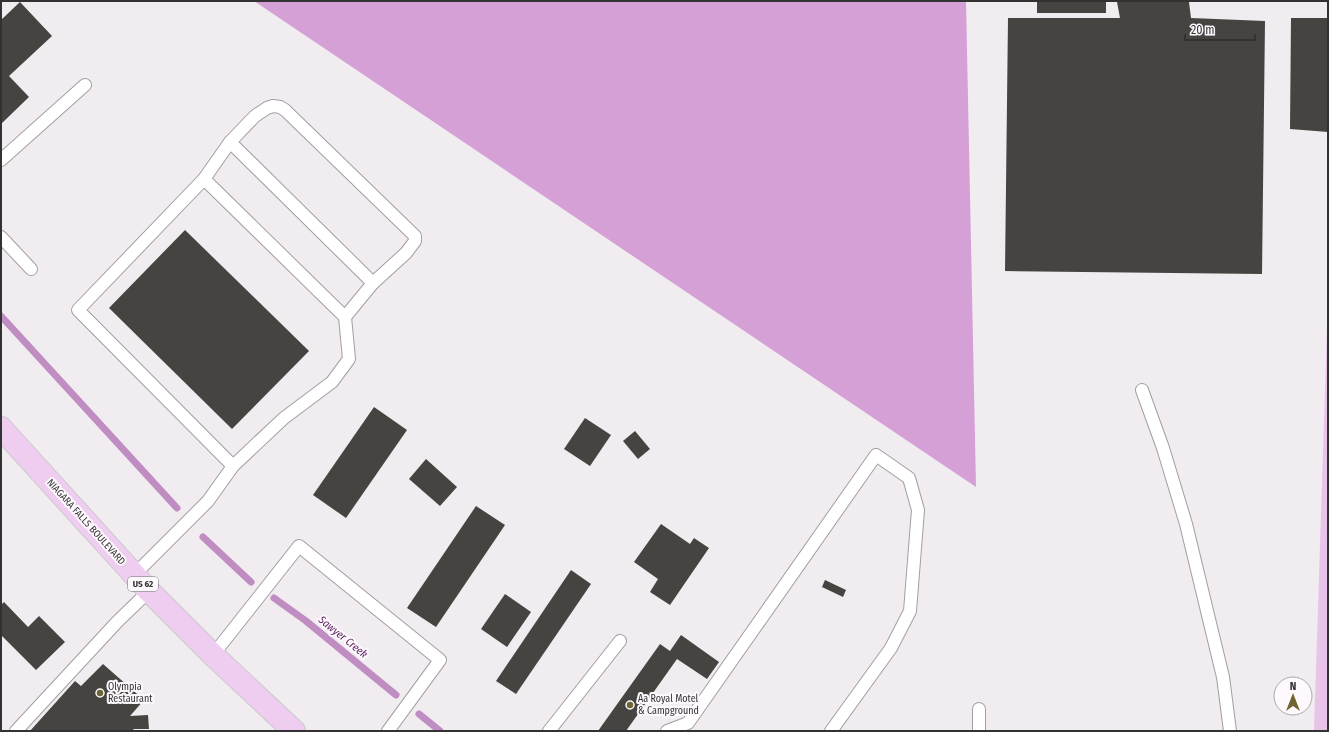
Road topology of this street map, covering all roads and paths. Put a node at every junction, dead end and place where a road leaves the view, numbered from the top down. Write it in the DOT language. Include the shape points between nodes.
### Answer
graph roads {
  1 [pos="85,86"];
  2 [pos="230,142"];
  3 [pos="1,160"];
  4 [pos="204,179"];
  5 [pos="1,237"];
  6 [pos="31,269"];
  7 [pos="373,283"];
  8 [pos="345,317"];
  9 [pos="1142,390"];
  10 [pos="1,428"];
  11 [pos="233,466"];
  12 [pos="134,575"];
  13 [pos="149,591"];
  14 [pos="620,641"];
  15 [pos="213,655"];
  16 [pos="979,709"];
  17 [pos="16,731"];
  18 [pos="294,731"];
  19 [pos="388,731"];
  20 [pos="549,731"];
  21 [pos="667,731"];
  22 [pos="831,731"];
  23 [pos="979,731"];
  24 [pos="1230,731"];
  1 -- 3 [label="lane"];
  2 -- 4 [label="lane"];
  2 -- 7 [label="lane"];
  2 -- 7 [label="lane" via="255,116 267,108 280,107 414,233 416,241"];
  4 -- 8 [label="lane"];
  4 -- 11 [label="lane" via="78,310"];
  5 -- 6 [label="lane"];
  7 -- 8 [label="lane"];
  8 -- 11 [label="lane" via="349,359 332,382 284,418"];
  9 -- 24 [label="lane" via="1186,524 1223,677"];
  10 -- 12 [label="main road, NIAGARA FALLS BOULEVARD / US 62"];
  11 -- 12 [label="lane" via="208,501"];
  12 -- 13 [label="main road, NIAGARA FALLS BOULEVARD / US 62"];
  13 -- 15 [label="main road, NIAGARA FALLS BOULEVARD / US 62"];
  13 -- 17 [label="lane"];
  14 -- 20 [label="lane"];
  15 -- 18 [label="main road, NIAGARA FALLS BOULEVARD / US 62"];
  15 -- 19 [label="lane" via="299,546 440,660"];
  16 -- 23 [label="lane"];
  21 -- 22 [label="lane" via="688,723 876,455 910,478 918,510 910,611 891,648"];
}
